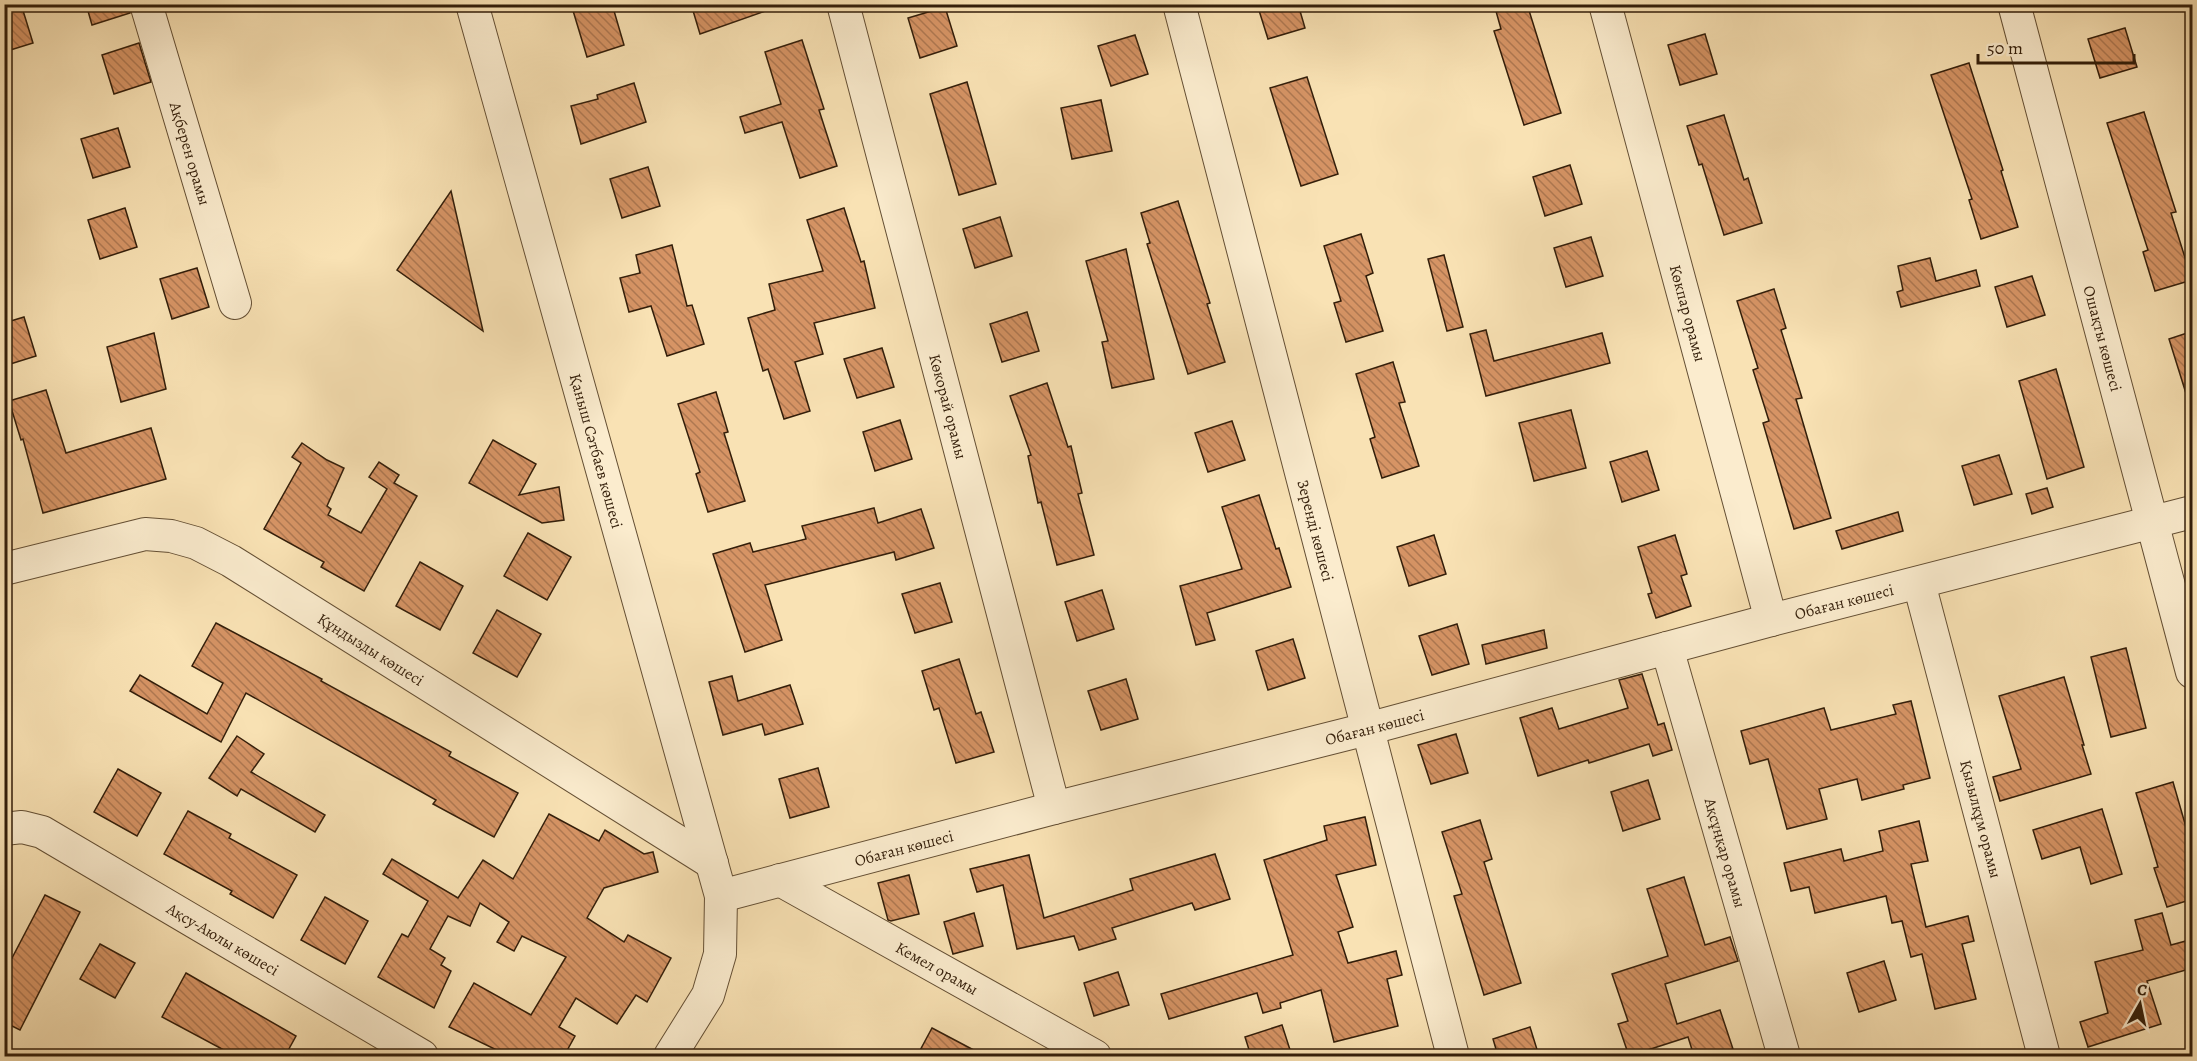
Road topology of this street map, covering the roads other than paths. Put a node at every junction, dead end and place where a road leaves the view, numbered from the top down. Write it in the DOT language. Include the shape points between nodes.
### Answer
graph roads {
  1 [pos="147,4"];
  2 [pos="472,4"];
  3 [pos="843,4"];
  4 [pos="1179,4"];
  5 [pos="1605,4"];
  6 [pos="2014,4"];
  7 [pos="235,303"];
  8 [pos="2193,512"];
  9 [pos="2153,522"];
  10 [pos="4,569"];
  11 [pos="1919,583"];
  12 [pos="1771,620"];
  13 [pos="1667,648"];
  14 [pos="2193,672"];
  15 [pos="1367,729"];
  16 [pos="1054,808"];
  17 [pos="13,828"];
  18 [pos="712,863"];
  19 [pos="780,880"];
  20 [pos="722,896"];
  21 [pos="422,1056"];
  22 [pos="670,1056"];
  23 [pos="1095,1056"];
  24 [pos="1453,1056"];
  25 [pos="1784,1056"];
  26 [pos="2044,1056"];
  1 -- 7 [label="street, Ақберен орамы"];
  2 -- 18 [label="street, Қаныш Сәтбаев көшесі"];
  3 -- 16 [label="street, Көкорай орамы"];
  4 -- 15 [label="street, Зеренді көшесі"];
  5 -- 12 [label="street, Көкпар орамы"];
  6 -- 9 [label="street, Ошақты көшесі"];
  8 -- 9 [label="street, Обаған көшесі"];
  9 -- 11 [label="street, Обаған көшесі"];
  9 -- 14 [label="street, Ошақты көшесі"];
  10 -- 18 [label="street, Құндызды көшесі" via="145,534 196,543 231,561"];
  11 -- 12 [label="street, Обаған көшесі"];
  11 -- 26 [label="street, Қызылқұм орамы"];
  12 -- 13 [label="street, Обаған көшесі"];
  13 -- 15 [label="street, Обаған көшесі"];
  13 -- 25 [label="street, Ақсұңқар орамы"];
  15 -- 16 [label="street, Обаған көшесі"];
  15 -- 24 [label="street, Зеренді көшесі"];
  16 -- 19 [label="street, Обаған көшесі"];
  17 -- 21 [label="street, Ақсу-Аюлы көшесі" via="42,832"];
  18 -- 20 [label="street, Қаныш Сәтбаев көшесі"];
  19 -- 20 [label="street, Обаған көшесі"];
  19 -- 23 [label="street, Кемел орамы"];
  20 -- 22 [label="street" via="720,954 708,995"];
}
